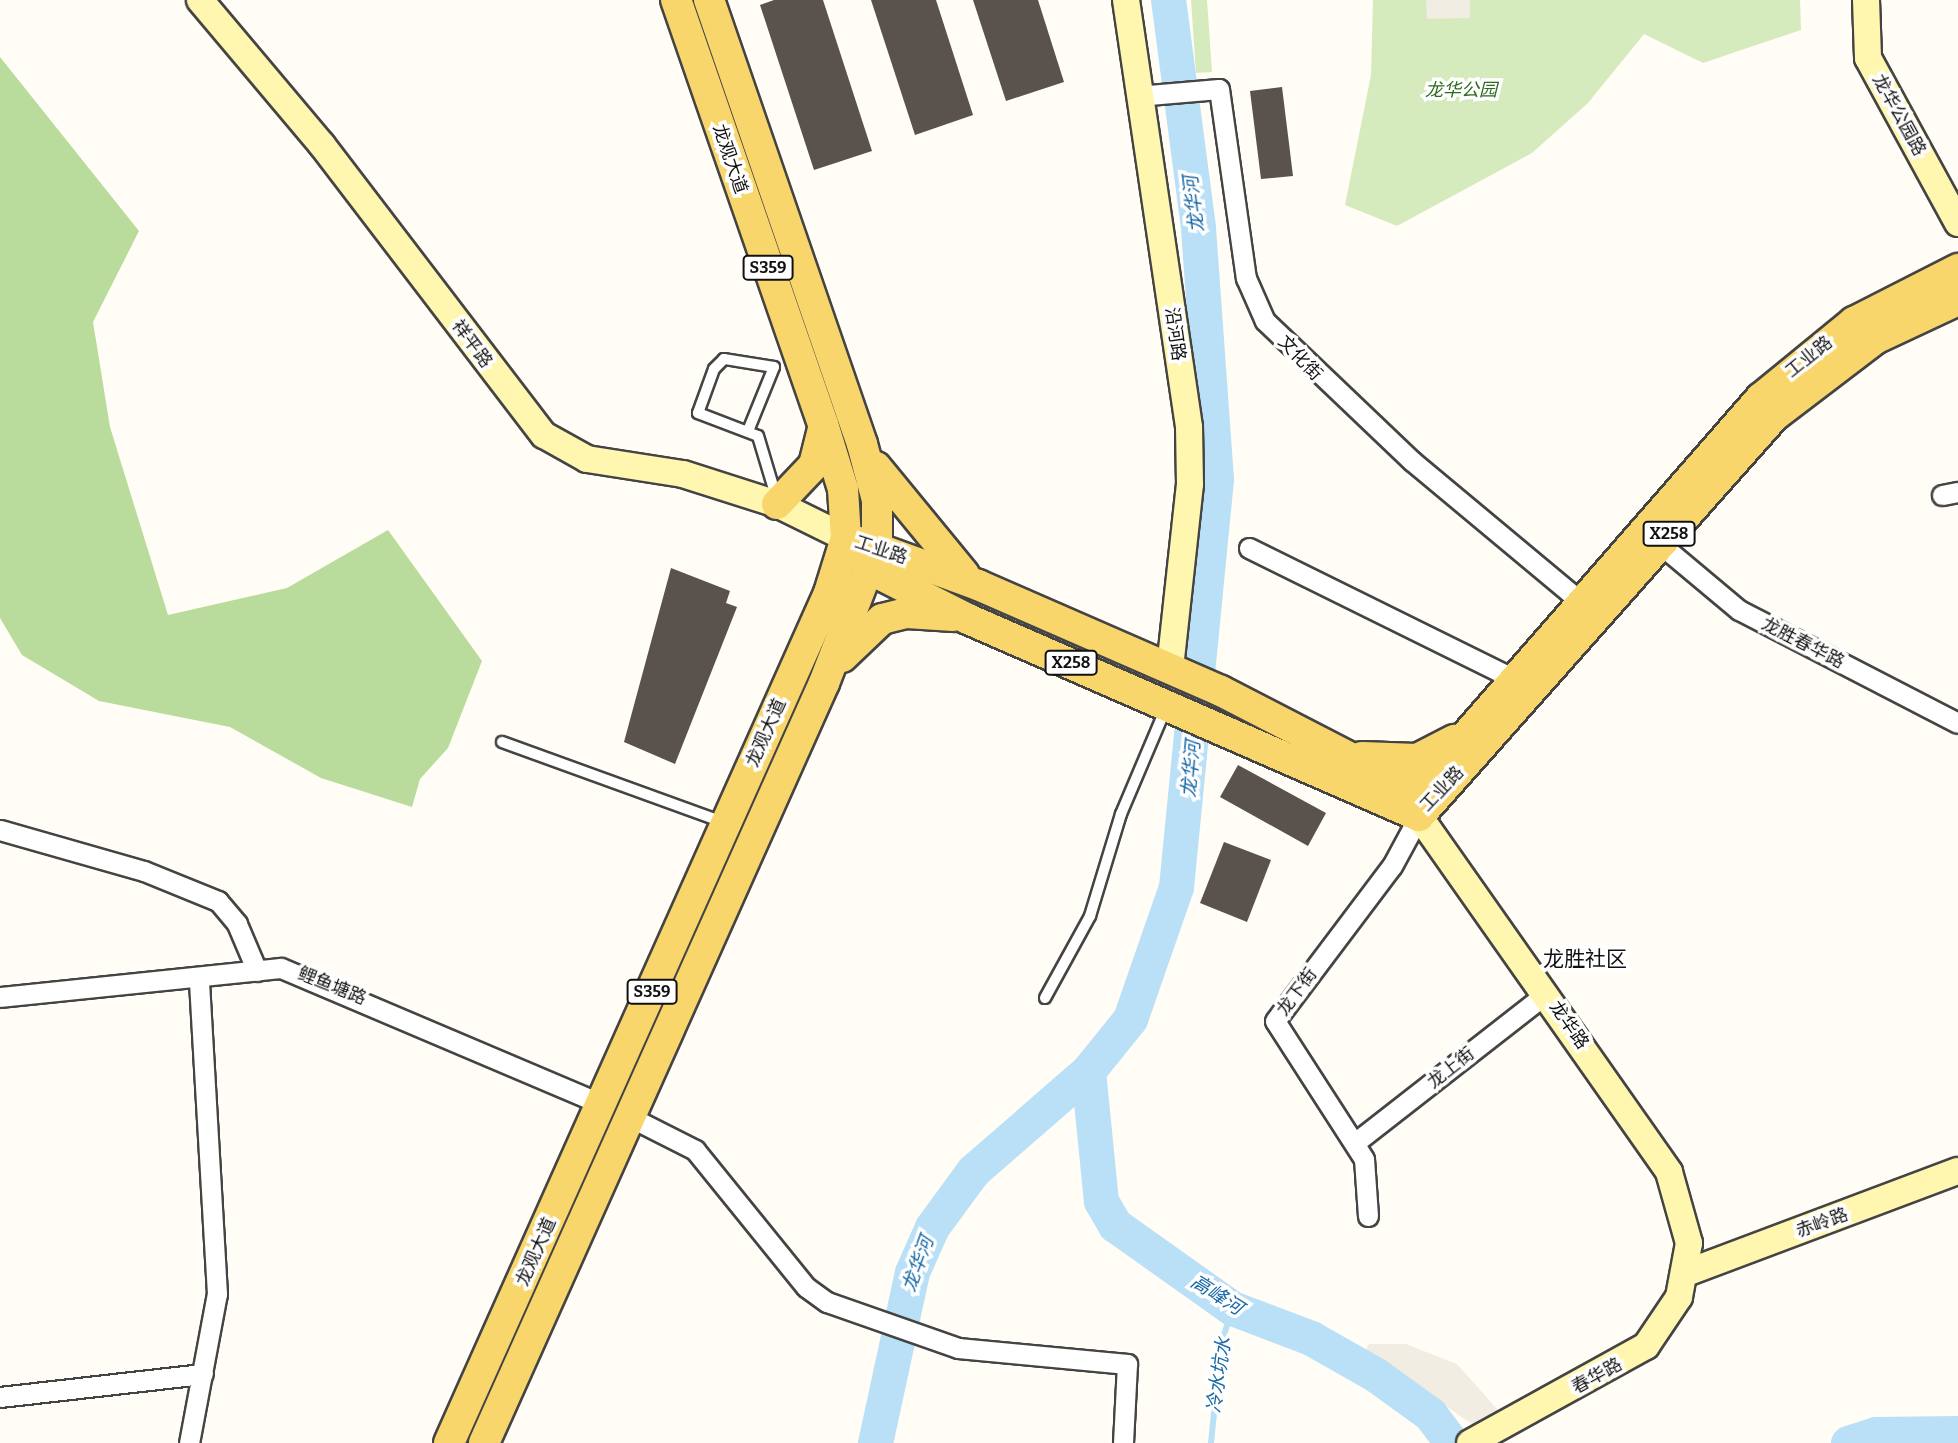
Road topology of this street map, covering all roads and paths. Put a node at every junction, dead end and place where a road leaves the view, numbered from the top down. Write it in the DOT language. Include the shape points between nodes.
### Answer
graph roads {
  1 [pos="200,0"];
  2 [pos="676,0"];
  3 [pos="709,0"];
  4 [pos="1126,0"];
  5 [pos="1866,0"];
  6 [pos="1146,95"];
  7 [pos="1958,223"];
  8 [pos="1958,269"];
  9 [pos="1958,300"];
  10 [pos="787,363"];
  11 [pos="823,424"];
  12 [pos="748,431"];
  13 [pos="862,444"];
  14 [pos="777,503"];
  15 [pos="846,538"];
  16 [pos="1660,544"];
  17 [pos="1249,548"];
  18 [pos="874,558"];
  19 [pos="978,585"];
  20 [pos="1580,601"];
  21 [pos="968,619"];
  22 [pos="1174,670"];
  23 [pos="1512,678"];
  24 [pos="824,683"];
  25 [pos="1170,705"];
  26 [pos="1472,723"];
  27 [pos="1958,723"];
  28 [pos="502,742"];
  29 [pos="1344,751"];
  30 [pos="1418,804"];
  31 [pos="726,823"];
  32 [pos="0,830"];
  33 [pos="257,971"];
  34 [pos="199,979"];
  35 [pos="1547,993"];
  36 [pos="0,997"];
  37 [pos="1045,998"];
  38 [pos="602,1104"];
  39 [pos="630,1117"];
  40 [pos="1356,1142"];
  41 [pos="1958,1171"];
  42 [pos="1368,1216"];
  43 [pos="1686,1273"];
  44 [pos="203,1374"];
  45 [pos="0,1397"];
  46 [pos="1476,1440"];
  47 [pos="189,1443"];
  48 [pos="449,1443"];
  49 [pos="484,1443"];
  50 [pos="1123,1443"];
  1 -- 14 [label="street, 祥平路" via="322,145 544,435 587,459 703,478"];
  2 -- 10 [label="main road, 龙观大道 / S359"];
  3 -- 13 [label="main road, 龙观大道 / S359"];
  4 -- 6 [label="street, 沿河路"];
  5 -- 7 [label="street, 龙华公园路" via="1868,58"];
  6 -- 20 [label="street, 文化街" via="1219,89 1246,278 1265,321 1392,444"];
  6 -- 22 [label="street, 沿河路" via="1189,484"];
  8 -- 20 [label="main road, 工业路 / X258" via="1894,299 1810,353 1728,433"];
  9 -- 16 [label="main road, 工业路 / X258" via="1875,340 1807,387"];
  10 -- 11 [label="main road, 龙观大道 / S359"];
  10 -- 12 [label="lane"];
  10 -- 12 [label="lane" via="733,357 714,369 698,414"];
  11 -- 14 [label="main road" via="814,465"];
  11 -- 15 [label="main road, 龙观大道 / S359" via="843,489"];
  12 -- 14 [label="lane" via="764,444"];
  13 -- 18 [label="main road, 龙观大道 / S359" via="877,500"];
  13 -- 19 [label="main road" via="923,532"];
  14 -- 15 [label="street, 祥平路"];
  15 -- 18 [label="main road, 工业路 / X258"];
  15 -- 31 [label="main road, 龙观大道 / S359" via="829,593"];
  16 -- 27 [label="street, 龙胜春华路" via="1756,620"];
  16 -- 30 [label="main road, 工业路 / X258"];
  17 -- 23 [label="street"];
  18 -- 19 [label="main road, 工业路 / X258"];
  18 -- 21 [label="main road, 工业路 / X258"];
  18 -- 24 [label="main road, 龙观大道 / S359"];
  19 -- 22 [label="main road, 工业路 / X258"];
  20 -- 23 [label="main road, 工业路 / X258"];
  21 -- 24 [label="main road" via="918,612 882,620 859,636"];
  21 -- 25 [label="main road, 工业路 / X258"];
  22 -- 29 [label="main road, 工业路 / X258"];
  23 -- 26 [label="main road, 工业路 / X258"];
  24 -- 39 [label="main road, 龙观大道 / S359"];
  25 -- 30 [label="main road, 工业路 / X258"];
  25 -- 37 [label="lane" via="1121,814 1095,904"];
  26 -- 29 [label="main road" via="1417,760 1385,761"];
  26 -- 30 [label="main road, 工业路 / X258"];
  28 -- 31 [label="lane"];
  29 -- 30 [label="main road, 工业路 / X258"];
  30 -- 35 [label="street, 龙华路"];
  30 -- 40 [label="street, 龙下街" via="1392,866 1275,1021"];
  31 -- 38 [label="main road, 龙观大道 / S359"];
  32 -- 33 [label="street" via="144,871 218,901 237,924"];
  33 -- 34 [label="street, 鲤鱼塘路"];
  33 -- 38 [label="street, 鲤鱼塘路" via="281,968 313,976"];
  34 -- 36 [label="street, 鲤鱼塘路"];
  34 -- 44 [label="street" via="218,1267"];
  35 -- 40 [label="street, 龙上街"];
  35 -- 43 [label="street, 龙华路" via="1669,1172 1684,1209"];
  38 -- 48 [label="main road, 龙观大道 / S359"];
  39 -- 49 [label="main road, 龙观大道 / S359"];
  39 -- 50 [label="street" via="695,1150 817,1296 919,1337 969,1350 1127,1364"];
  40 -- 42 [label="street, 龙下街" via="1366,1172"];
  41 -- 43 [label="street, 赤岭路"];
  43 -- 46 [label="street, 春华路" via="1664,1326 1646,1346"];
  44 -- 45 [label="street"];
  44 -- 47 [label="street"];
}
